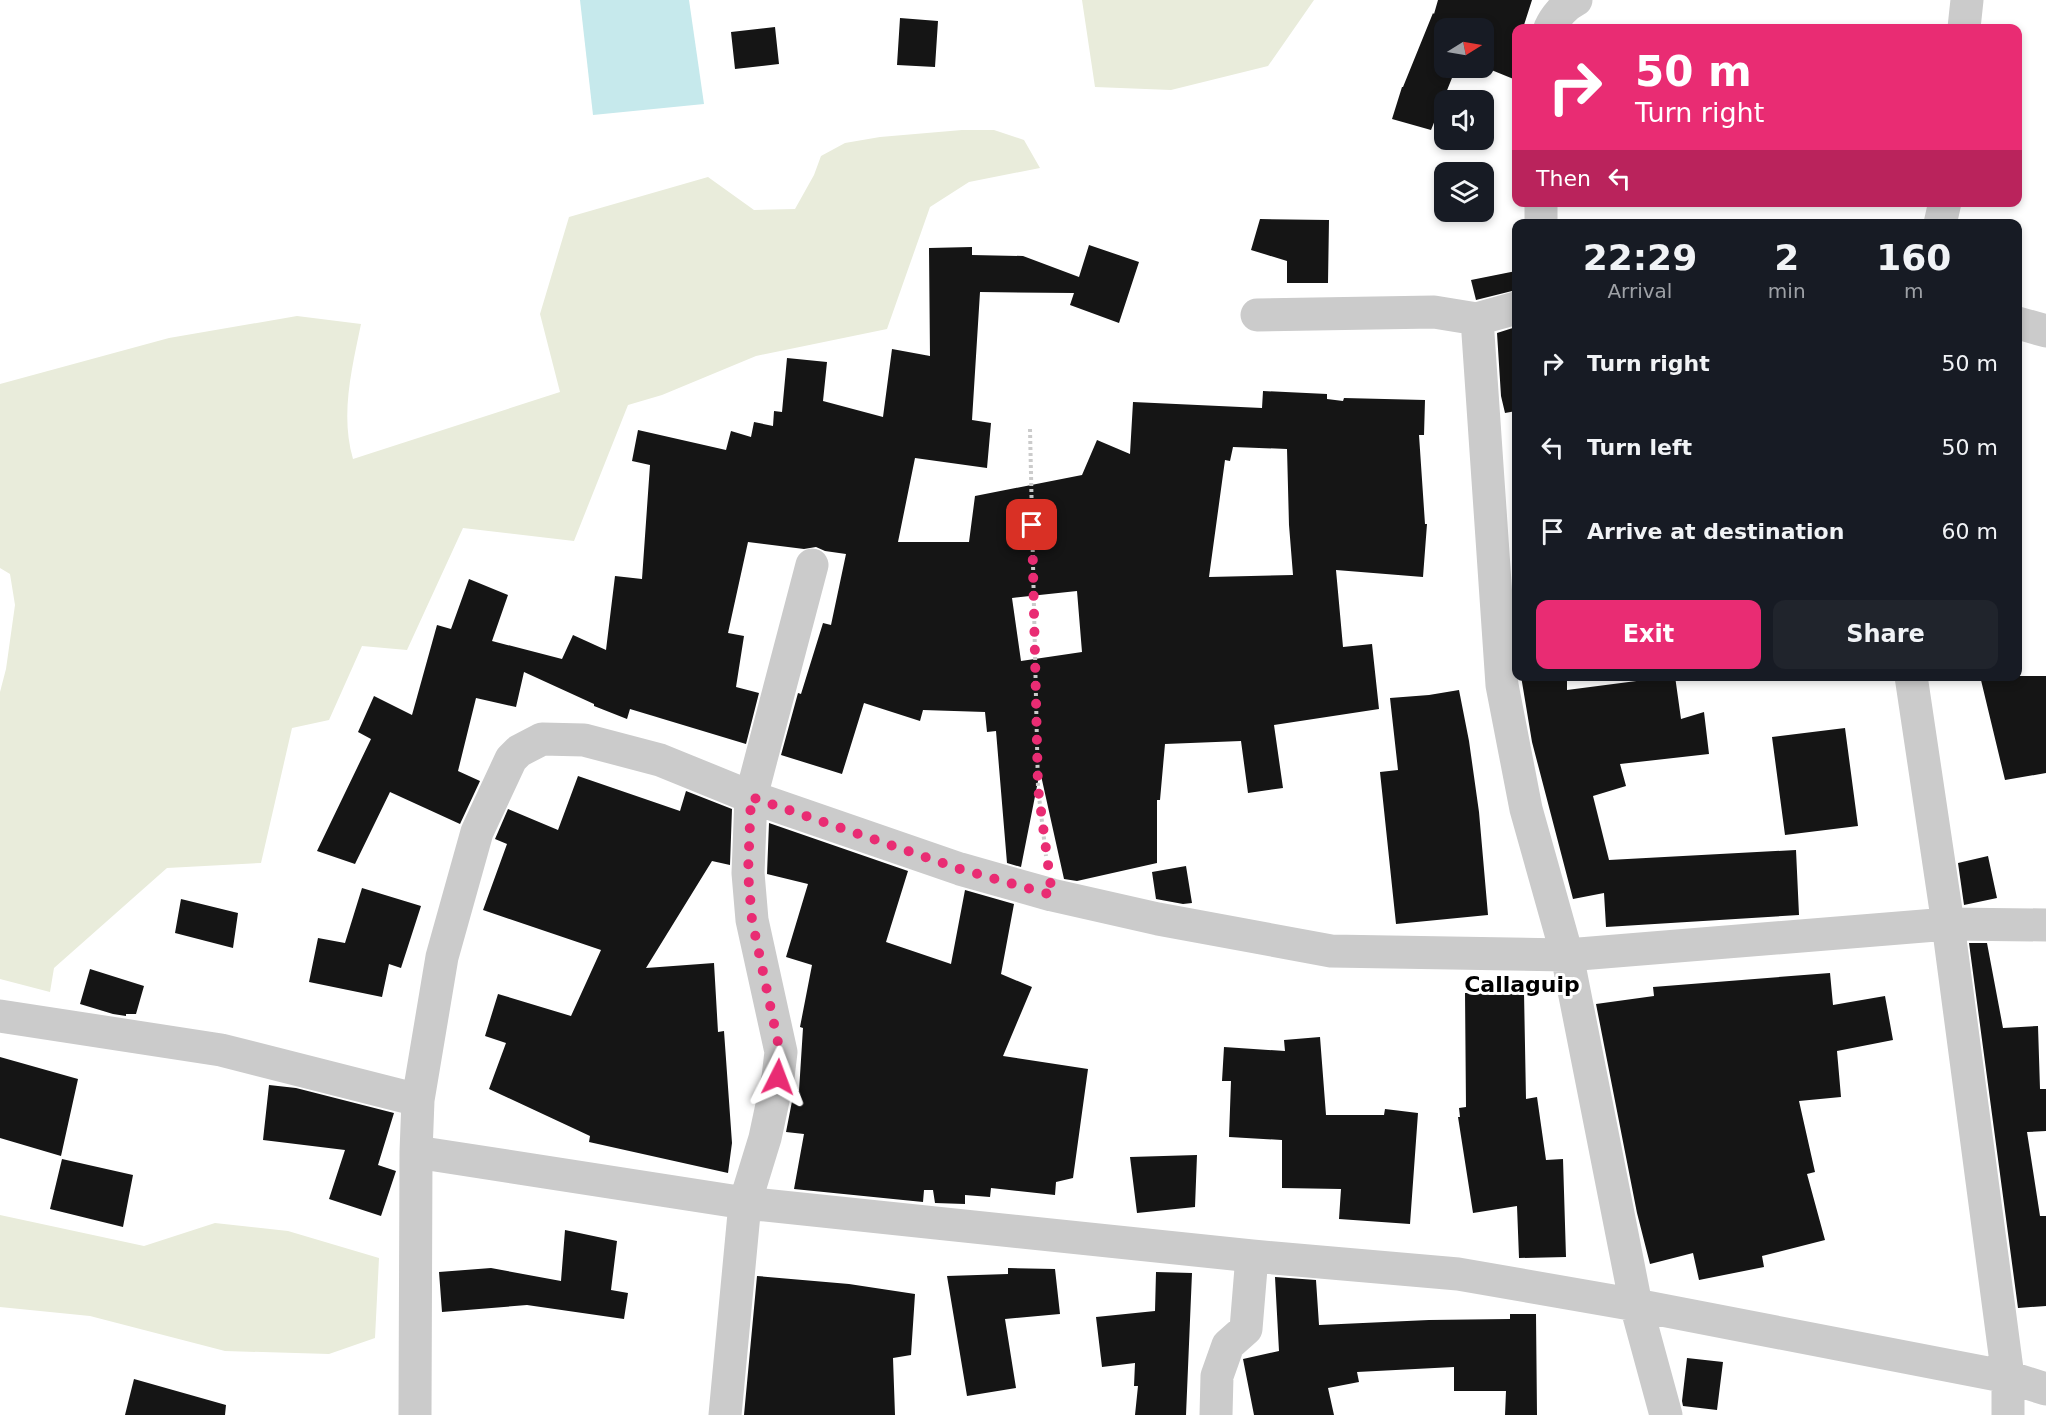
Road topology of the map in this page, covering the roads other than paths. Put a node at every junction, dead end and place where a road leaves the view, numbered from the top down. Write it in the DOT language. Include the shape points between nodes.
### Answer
graph roads {
  1 [pos="1576,0"];
  2 [pos="1967,0"];
  3 [pos="1552,24"];
  4 [pos="1964,24"];
  5 [pos="1512,309"];
  6 [pos="1257,315"];
  7 [pos="1477,319"];
  8 [pos="2022,324"];
  9 [pos="2046,331"];
  10 [pos="812,565"];
  11 [pos="1912,681"];
  12 [pos="751,797"];
  13 [pos="1947,924"];
  14 [pos="2046,925"];
  15 [pos="1567,955"];
  16 [pos="0,1016"];
  17 [pos="418,1100"];
  18 [pos="416,1152"];
  19 [pos="745,1203"];
  20 [pos="1252,1256"];
  21 [pos="1636,1305"];
  22 [pos="2008,1377"];
  23 [pos="2046,1389"];
  24 [pos="415,1415"];
  25 [pos="725,1415"];
  26 [pos="1216,1415"];
  27 [pos="1666,1415"];
  28 [pos="2008,1415"];
  1 -- 3 [label="street"];
  2 -- 4 [label="street"];
  5 -- 7 [label="street"];
  6 -- 7 [label="street" via="1434,312"];
  7 -- 15 [label="street" via="1502,685 1526,809"];
  8 -- 9 [label="street"];
  10 -- 12 [label="street"];
  11 -- 13 [label="street"];
  12 -- 15 [label="street" via="960,869 1158,920 1331,951"];
  12 -- 17 [label="street" via="660,760 584,740 542,739 519,751 511,759 477,832 442,957"];
  12 -- 19 [label="street" via="748,873 752,920 780,1052 765,1138"];
  13 -- 14 [label="street"];
  13 -- 15 [label="street"];
  13 -- 22 [label="street"];
  15 -- 21 [label="street"];
  16 -- 17 [label="street" via="221,1050"];
  17 -- 18 [label="street"];
  18 -- 19 [label="street"];
  18 -- 24 [label="street"];
  19 -- 20 [label="street"];
  19 -- 25 [label="street"];
  20 -- 21 [label="street" via="1458,1274"];
  20 -- 26 [label="street" via="1246,1329 1228,1345 1217,1376"];
  21 -- 22 [label="street"];
  21 -- 27 [label="street"];
  22 -- 23 [label="street"];
  22 -- 28 [label="street"];
}
